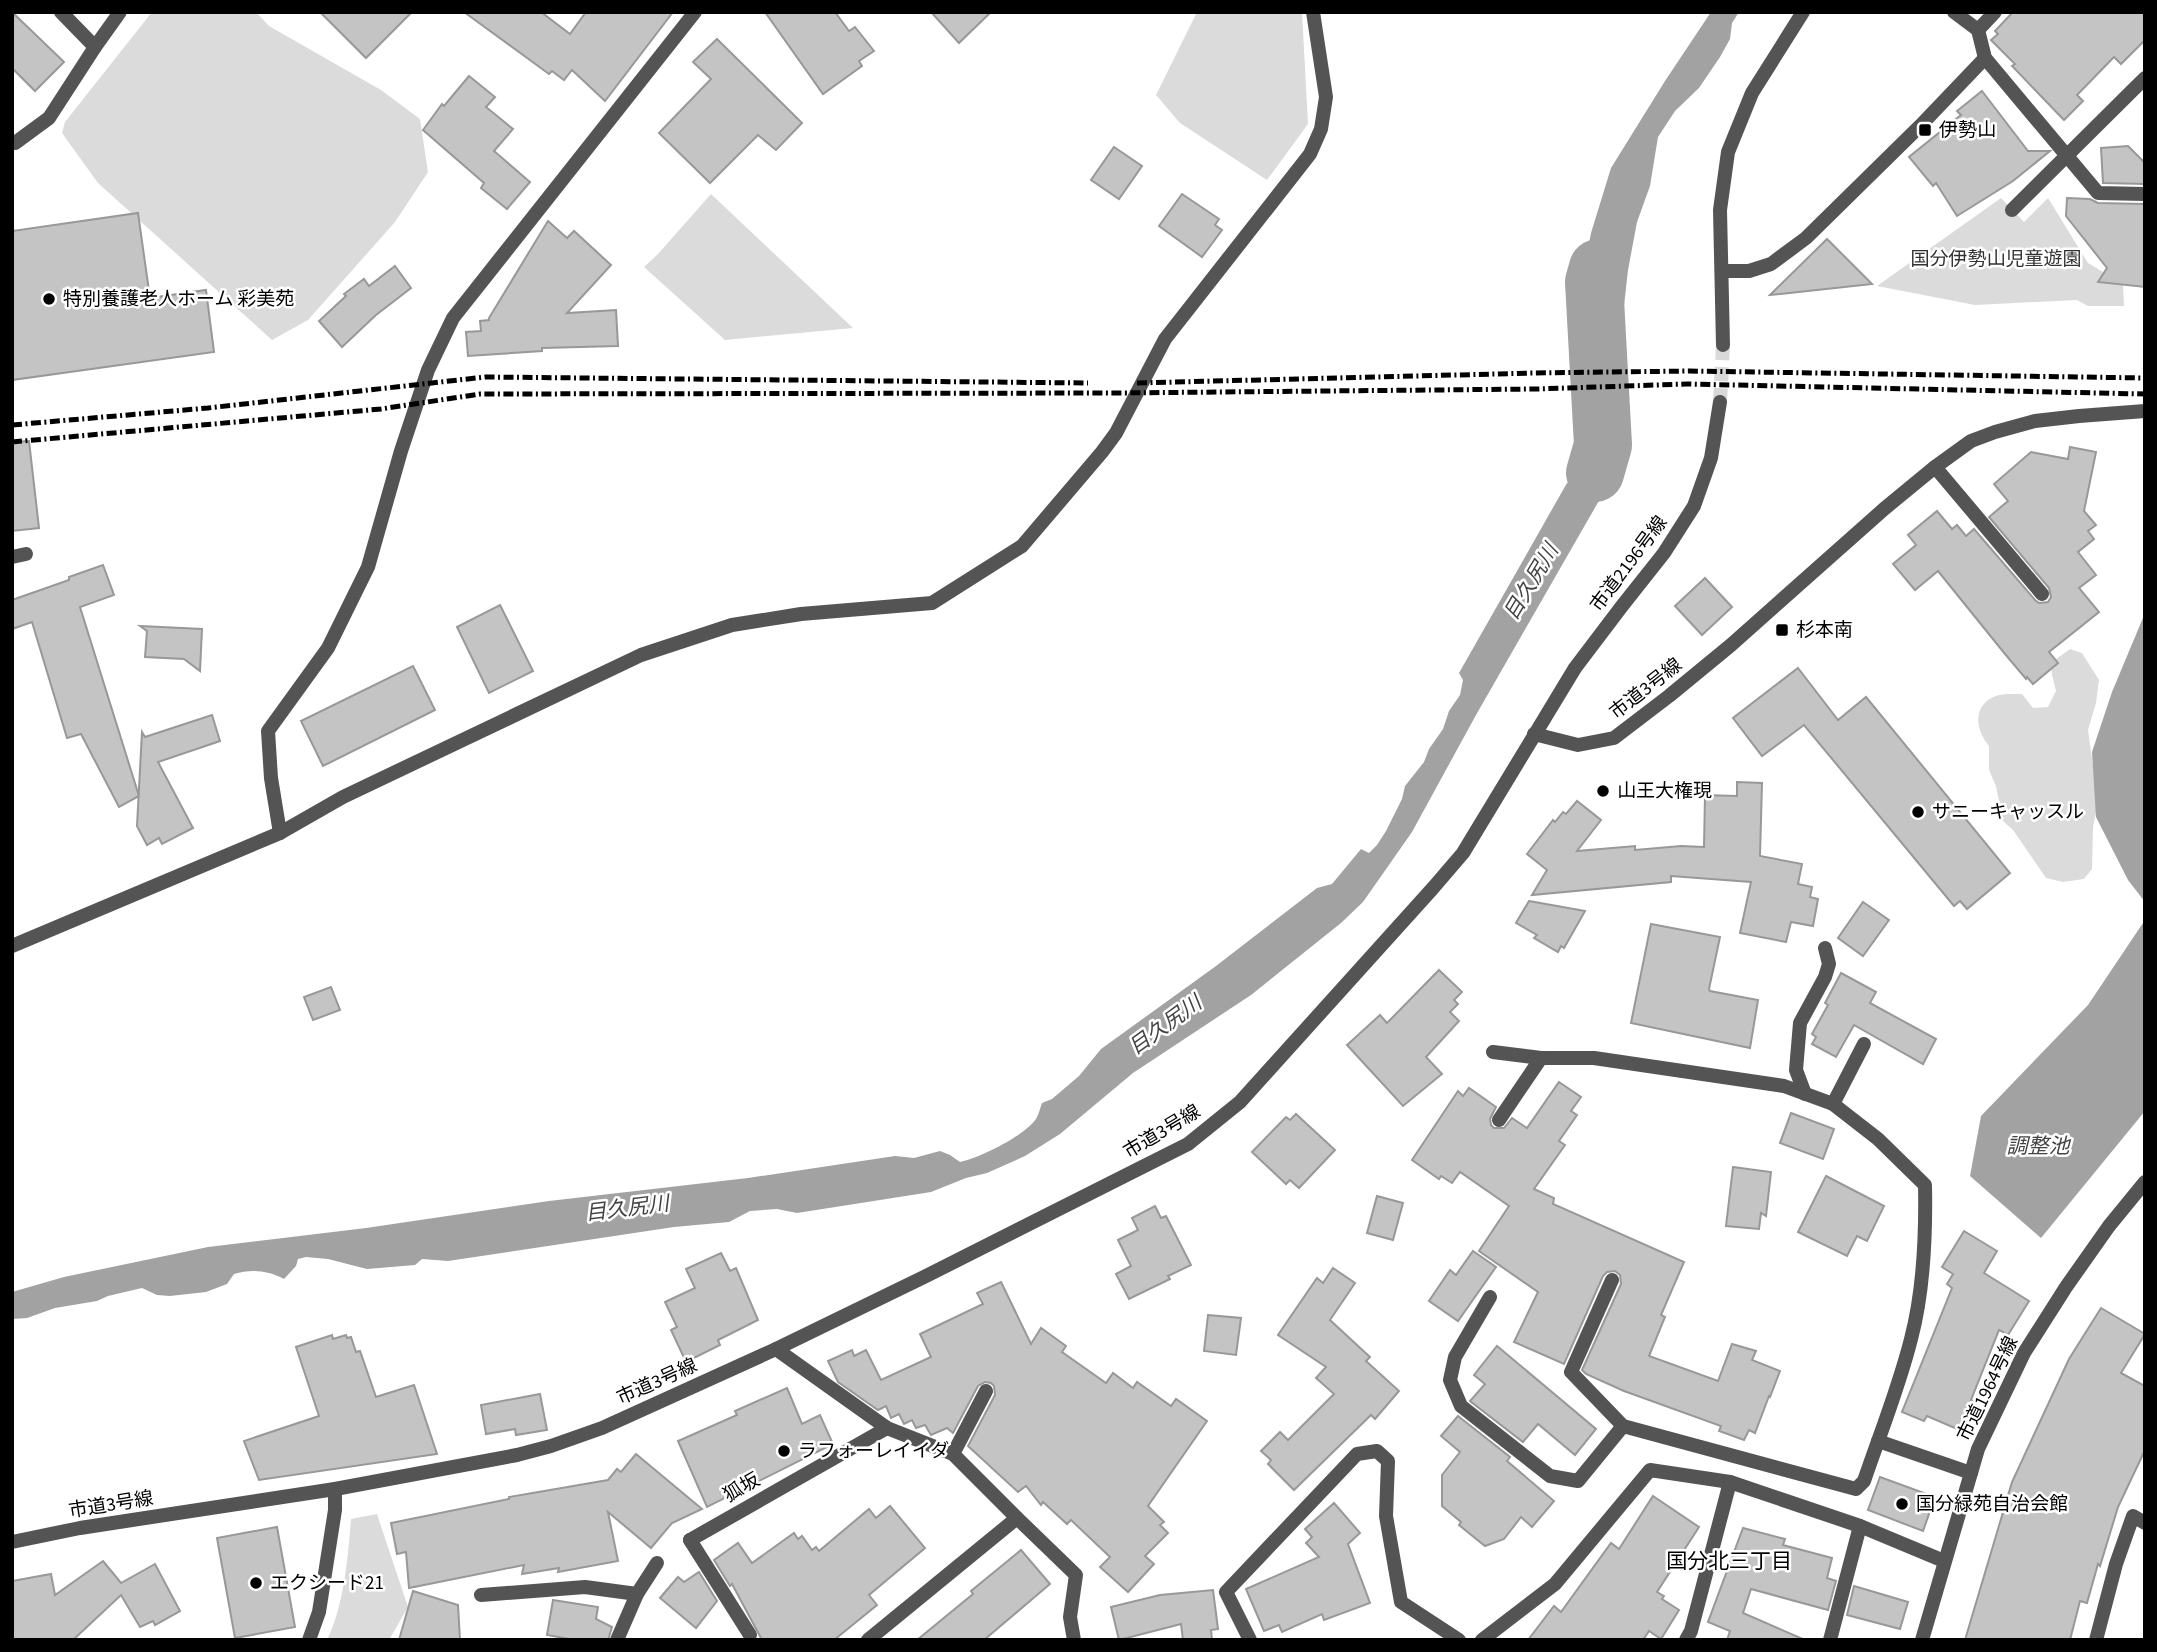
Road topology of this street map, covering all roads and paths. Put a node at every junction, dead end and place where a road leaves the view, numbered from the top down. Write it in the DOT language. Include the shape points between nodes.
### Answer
graph roads {
  1 [pos="61,12"];
  2 [pos="120,12"];
  3 [pos="695,12"];
  4 [pos="1313,12"];
  5 [pos="1803,12"];
  6 [pos="1954,12"];
  7 [pos="1995,12"];
  8 [pos="1978,30"];
  9 [pos="95,47"];
  10 [pos="1985,58"];
  11 [pos="2145,78"];
  12 [pos="15,143"];
  13 [pos="2067,157"];
  14 [pos="2145,194"];
  15 [pos="2012,210"];
  16 [pos="1723,271"];
  17 [pos="1723,345"];
  18 [pos="1720,402"];
  19 [pos="2145,411"];
  20 [pos="1935,467"];
  21 [pos="2042,594"];
  22 [pos="1534,734"];
  23 [pos="280,833"];
  24 [pos="12,946"];
  25 [pos="1825,948"];
  26 [pos="1864,1044"];
  27 [pos="1493,1052"];
  28 [pos="1541,1058"];
  29 [pos="1805,1094"];
  30 [pos="1833,1104"];
  31 [pos="1499,1121"];
  32 [pos="2145,1182"];
  33 [pos="1612,1280"];
  34 [pos="1490,1297"];
  35 [pos="776,1349"];
  36 [pos="986,1391"];
  37 [pos="1623,1426"];
  38 [pos="887,1427"];
  39 [pos="1878,1441"];
  40 [pos="953,1454"];
  41 [pos="1971,1473"];
  42 [pos="1730,1482"];
  43 [pos="335,1489"];
  44 [pos="1017,1518"];
  45 [pos="2139,1520"];
  46 [pos="1860,1526"];
  47 [pos="12,1542"];
  48 [pos="1944,1561"];
  49 [pos="657,1563"];
  50 [pos="637,1594"];
  51 [pos="481,1595"];
  52 [pos="750,1635"];
  53 [pos="310,1640"];
  54 [pos="617,1640"];
  55 [pos="868,1640"];
  56 [pos="1074,1640"];
  57 [pos="1250,1640"];
  58 [pos="1459,1640"];
  59 [pos="1482,1640"];
  60 [pos="1686,1640"];
  61 [pos="1830,1640"];
  62 [pos="1922,1640"];
  63 [pos="2096,1640"];
  1 -- 9 [label="street"];
  2 -- 9 [label="street"];
  3 -- 23 [label="street" via="453,318 440,341 405,439 368,567 328,648 268,731"];
  4 -- 23 [label="street" via="1326,97 1321,129 1310,154 1165,339 1116,433 1022,546 932,603 732,625 641,655 343,797"];
  5 -- 16 [label="street" via="1752,93 1728,152 1720,210"];
  6 -- 8 [label="street"];
  7 -- 8 [label="street"];
  8 -- 10 [label="street"];
  9 -- 12 [label="street" via="49,118"];
  10 -- 13 [label="street"];
  10 -- 16 [label="street" via="1806,237 1771,264 1749,271"];
  11 -- 13 [label="street"];
  13 -- 14 [label="street" via="2098,193"];
  13 -- 15 [label="street"];
  16 -- 17 [label="street"];
  18 -- 22 [label="street, 市道2196号線" via="1711,458 1693,506 1664,553 1575,668"];
  19 -- 20 [label="street, 市道3号線" via="2046,420 1995,432 1971,441"];
  20 -- 21 [label="street"];
  20 -- 22 [label="street, 市道3号線" via="1731,645 1614,738 1578,744"];
  22 -- 35 [label="street, 市道3号線" via="1463,853 1297,1040 1216,1123 1157,1160"];
  23 -- 24 [label="street"];
  25 -- 29 [label="street" via="1829,964 1825,977 1800,1023 1796,1070"];
  26 -- 30 [label="street"];
  27 -- 28 [label="street"];
  28 -- 29 [label="street" via="1594,1058 1784,1086"];
  28 -- 31 [label="street"];
  29 -- 30 [label="street"];
  30 -- 39 [label="street" via="1925,1185 1922,1280 1912,1338"];
  32 -- 41 [label="street, 市道1964号線" via="2109,1226 2024,1353"];
  33 -- 37 [label="street" via="1571,1371"];
  34 -- 37 [label="street" via="1455,1357 1450,1380 1461,1406 1550,1476 1578,1481"];
  35 -- 38 [label="street"];
  35 -- 43 [label="street, 市道3号線" via="602,1428 551,1446"];
  36 -- 40 [label="street"];
  37 -- 39 [label="street" via="1857,1489"];
  38 -- 40 [label="street"];
  38 -- 52 [label="street, 狐坂" via="690,1540"];
  39 -- 41 [label="street"];
  40 -- 44 [label="street"];
  41 -- 48 [label="street, 市道1964号線"];
  42 -- 46 [label="street"];
  42 -- 59 [label="street" via="1650,1470 1555,1584"];
  42 -- 60 [label="street"];
  43 -- 47 [label="street, 市道3号線"];
  43 -- 53 [label="street" via="319,1612"];
  44 -- 55 [label="street"];
  44 -- 56 [label="street" via="1076,1575 1070,1616"];
  45 -- 63 [label="street" via="2116,1564"];
  46 -- 48 [label="street"];
  46 -- 61 [label="street"];
  48 -- 62 [label="street, 市道1964号線"];
  49 -- 50 [label="street"];
  50 -- 51 [label="street" via="584,1587"];
  50 -- 54 [label="street"];
  57 -- 58 [label="street" via="1226,1592 1357,1454 1377,1451 1388,1461 1386,1516 1401,1602"];
}
